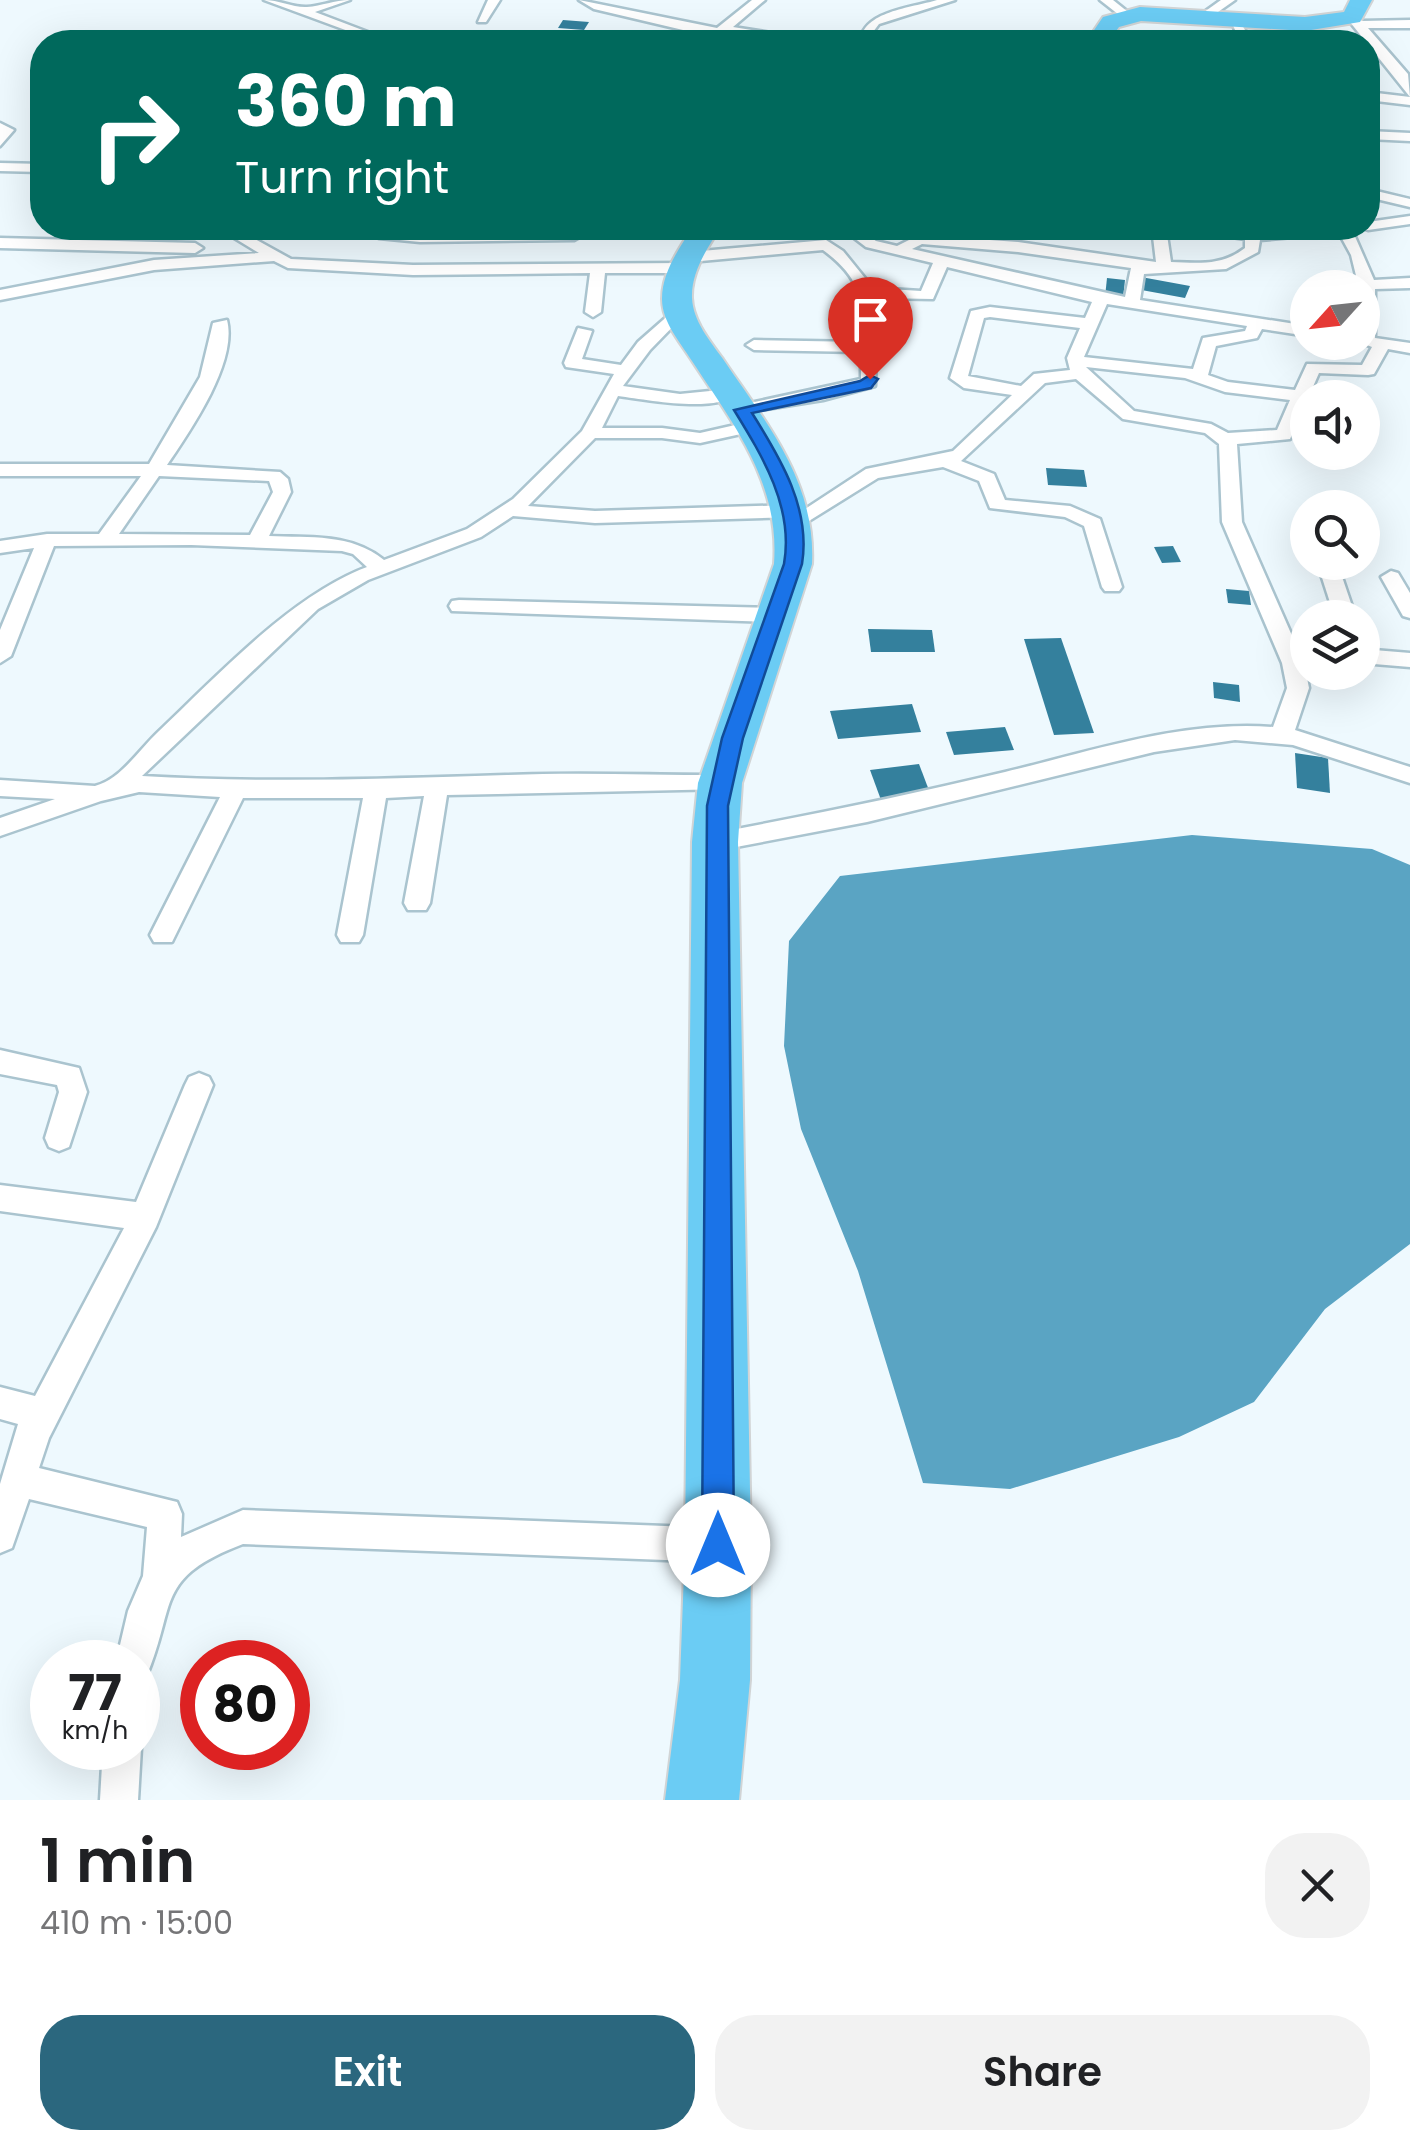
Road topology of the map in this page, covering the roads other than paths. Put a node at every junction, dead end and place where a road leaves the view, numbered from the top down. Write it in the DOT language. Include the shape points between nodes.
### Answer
graph roads {
  1 [pos="270,0"];
  2 [pos="344,0"];
  3 [pos="494,0"];
  4 [pos="585,0"];
  5 [pos="759,0"];
  6 [pos="949,0"];
  7 [pos="1106,0"];
  8 [pos="1232,10"];
  9 [pos="303,12"];
  10 [pos="1358,14"];
  11 [pos="1127,16"];
  12 [pos="482,20"];
  13 [pos="1410,24"];
  14 [pos="354,30"];
  15 [pos="697,30"];
  16 [pos="724,30"];
  17 [pos="868,30"];
  18 [pos="1105,30"];
  19 [pos="1380,47"];
  20 [pos="1409,90"];
  21 [pos="1380,94"];
  22 [pos="0,128"];
  23 [pos="1380,136"];
  24 [pos="1410,137"];
  25 [pos="0,142"];
  26 [pos="0,168"];
  27 [pos="30,168"];
  28 [pos="1380,196"];
  29 [pos="1410,203"];
  30 [pos="1410,220"];
  31 [pos="1380,224"];
  32 [pos="243,240"];
  33 [pos="573,240"];
  34 [pos="863,240"];
  35 [pos="915,240"];
  36 [pos="931,240"];
  37 [pos="1019,240"];
  38 [pos="1160,240"];
  39 [pos="1252,240"];
  40 [pos="1351,240"];
  41 [pos="866,242"];
  42 [pos="0,243"];
  43 [pos="832,247"];
  44 [pos="1018,247"];
  45 [pos="900,251"];
  46 [pos="265,257"];
  47 [pos="942,261"];
  48 [pos="690,266"];
  49 [pos="562,268"];
  50 [pos="598,268"];
  51 [pos="1164,268"];
  52 [pos="1364,270"];
  53 [pos="1013,278"];
  54 [pos="1410,282"];
  55 [pos="1380,283"];
  56 [pos="869,293"];
  57 [pos="0,295"];
  58 [pos="1102,298"];
  59 [pos="1132,302"];
  60 [pos="593,312"];
  61 [pos="221,322"];
  62 [pos="1257,323"];
  63 [pos="1090,324"];
  64 [pos="1290,328"];
  65 [pos="584,331"];
  66 [pos="1380,343"];
  67 [pos="754,345"];
  68 [pos="869,348"];
  69 [pos="1410,348"];
  70 [pos="1369,360"];
  71 [pos="1078,368"];
  72 [pos="626,371"];
  73 [pos="1198,376"];
  74 [pos="1307,380"];
  75 [pos="612,390"];
  76 [pos="1025,392"];
  77 [pos="1290,395"];
  78 [pos="742,410"];
  79 [pos="1290,420"];
  80 [pos="590,432"];
  81 [pos="1224,439"];
  82 [pos="945,461"];
  83 [pos="0,470"];
  84 [pos="152,470"];
  85 [pos="509,510"];
  86 [pos="794,516"];
  87 [pos="47,540"];
  88 [pos="105,540"];
  89 [pos="256,542"];
  90 [pos="0,547"];
  91 [pos="381,568"];
  92 [pos="1390,577"];
  93 [pos="1112,587"];
  94 [pos="459,606"];
  95 [pos="1410,611"];
  96 [pos="776,615"];
  97 [pos="1290,640"];
  98 [pos="0,656"];
  99 [pos="1380,658"];
  100 [pos="1410,660"];
  101 [pos="1297,690"];
  102 [pos="1282,735"];
  103 [pos="1410,775"];
  104 [pos="720,783"];
  105 [pos="437,786"];
  106 [pos="0,788"];
  107 [pos="108,790"];
  108 [pos="235,790"];
  109 [pos="376,790"];
  110 [pos="0,827"];
  111 [pos="715,842"];
  112 [pos="417,903"];
  113 [pos="164,935"];
  114 [pos="350,935"];
  115 [pos="0,1062"];
  116 [pos="199,1085"];
  117 [pos="59,1138"];
  118 [pos="0,1198"];
  119 [pos="145,1218"];
  120 [pos="0,1403"];
  121 [pos="34,1432"];
  122 [pos="20,1480"];
  123 [pos="0,1536"];
  124 [pos="718,1545"];
  125 [pos="160,1579"];
  126 [pos="138,1640"];
  127 [pos="121,1770"];
  128 [pos="119,1800"];
  129 [pos="702,1800"];
  1 -- 9 [label="street"];
  2 -- 9 [label="street"];
  3 -- 12 [label="street"];
  4 -- 15 [label="street"];
  5 -- 16 [label="street"];
  6 -- 17 [label="street" via="875,22"];
  7 -- 11 [label="street"];
  8 -- 10 [label="highway" via="1306,24"];
  8 -- 11 [label="highway" via="1204,17"];
  9 -- 14 [label="street"];
  10 -- 13 [label="street"];
  11 -- 18 [label="highway"];
  19 -- 20 [label="street"];
  20 -- 21 [label="street"];
  22 -- 25 [label="street" via="7,130"];
  23 -- 24 [label="street"];
  26 -- 27 [label="street"];
  28 -- 29 [label="street"];
  30 -- 31 [label="street"];
  32 -- 46 [label="street"];
  33 -- 49 [label="street"];
  34 -- 41 [label="street"];
  35 -- 45 [label="street"];
  36 -- 44 [label="street"];
  37 -- 44 [label="street"];
  38 -- 51 [label="street"];
  39 -- 51 [label="street" via="1250,254 1228,265"];
  40 -- 52 [label="street"];
  41 -- 43 [label="street"];
  41 -- 45 [label="street"];
  42 -- 46 [label="street" via="183,247"];
  43 -- 48 [label="street"];
  43 -- 56 [label="street"];
  44 -- 51 [label="street"];
  44 -- 53 [label="street"];
  45 -- 47 [label="street"];
  46 -- 49 [label="street" via="393,270"];
  46 -- 57 [label="street" via="154,265"];
  47 -- 53 [label="street"];
  47 -- 56 [label="street" via="927,296"];
  48 -- 50 [label="street"];
  48 -- 72 [label="street"];
  48 -- 78 [label="highway"];
  49 -- 50 [label="street"];
  50 -- 60 [label="street"];
  51 -- 59 [label="street" via="1136,271"];
  53 -- 58 [label="street"];
  54 -- 55 [label="street"];
  56 -- 68 [label="street"];
  58 -- 59 [label="street"];
  58 -- 63 [label="street"];
  59 -- 62 [label="street"];
  61 -- 84 [label="street" via="213,372"];
  62 -- 64 [label="street"];
  62 -- 73 [label="street" via="1252,335 1209,342"];
  63 -- 71 [label="street"];
  63 -- 76 [label="street" via="978,314 960,378"];
  65 -- 72 [label="street" via="572,364"];
  66 -- 69 [label="street"];
  67 -- 68 [label="street"];
  68 -- 78 [label="street" via="866,384"];
  70 -- 74 [label="street" via="1368,370 1313,368"];
  71 -- 73 [label="street"];
  71 -- 76 [label="street" via="1047,375"];
  71 -- 81 [label="street" via="1129,415 1211,430"];
  72 -- 75 [label="street"];
  73 -- 77 [label="street" via="1224,387"];
  75 -- 78 [label="street"];
  75 -- 80 [label="street"];
  76 -- 82 [label="street"];
  78 -- 80 [label="street" via="700,438"];
  78 -- 86 [label="highway"];
  79 -- 81 [label="street" via="1284,435"];
  80 -- 85 [label="street"];
  81 -- 97 [label="street" via="1230,449 1232,522 1265,604"];
  82 -- 86 [label="street" via="873,473"];
  82 -- 93 [label="street" via="987,478 997,504 1060,507 1093,523"];
  83 -- 84 [label="street"];
  84 -- 88 [label="street"];
  84 -- 89 [label="street" via="279,479 282,492"];
  85 -- 86 [label="street" via="594,518"];
  85 -- 91 [label="street" via="474,532"];
  86 -- 96 [label="highway" via="793,564"];
  87 -- 88 [label="street"];
  87 -- 90 [label="street"];
  87 -- 98 [label="street"];
  88 -- 89 [label="street"];
  89 -- 91 [label="street" via="352,547"];
  91 -- 107 [label="street" via="311,604"];
  92 -- 95 [label="street"];
  94 -- 96 [label="street"];
  96 -- 104 [label="highway"];
  99 -- 100 [label="street"];
  101 -- 102 [label="street"];
  102 -- 103 [label="street"];
  102 -- 111 [label="street" via="1235,732 1154,744"];
  104 -- 105 [label="street"];
  104 -- 111 [label="highway"];
  105 -- 109 [label="street"];
  105 -- 112 [label="street"];
  106 -- 107 [label="street"];
  107 -- 108 [label="street" via="139,784"];
  107 -- 110 [label="street"];
  108 -- 109 [label="street"];
  108 -- 113 [label="street"];
  109 -- 114 [label="street"];
  111 -- 124 [label="highway"];
  115 -- 117 [label="street" via="69,1076 73,1092"];
  116 -- 119 [label="street"];
  118 -- 119 [label="street"];
  119 -- 121 [label="street"];
  120 -- 121 [label="street" via="28,1410"];
  121 -- 122 [label="street"];
  122 -- 123 [label="street"];
  122 -- 125 [label="street" via="165,1514"];
  124 -- 125 [label="street" via="243,1527 207,1539"];
  124 -- 129 [label="highway" via="715,1680"];
  125 -- 126 [label="street" via="143,1608"];
  127 -- 128 [label="street"];
}
